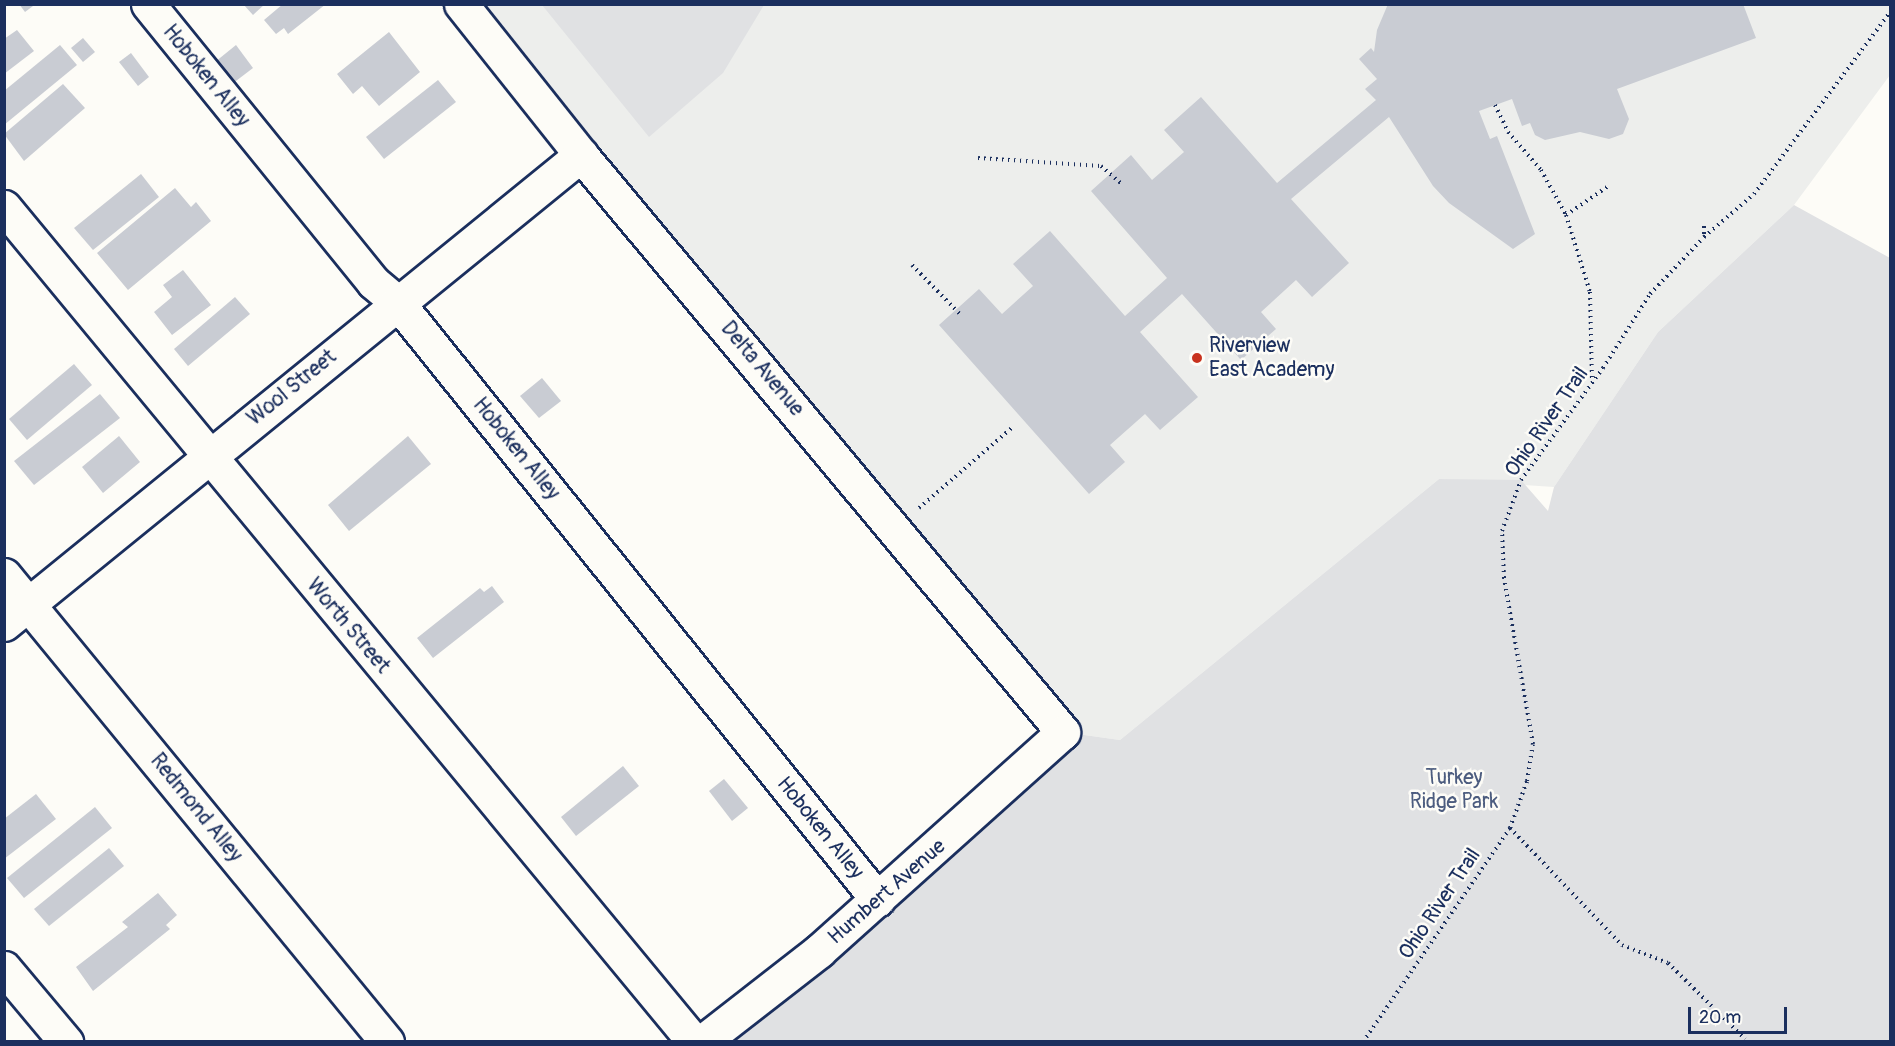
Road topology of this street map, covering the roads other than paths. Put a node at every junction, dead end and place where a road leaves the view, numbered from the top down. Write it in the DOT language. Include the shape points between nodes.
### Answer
graph roads {
  1 [pos="148,4"];
  2 [pos="461,4"];
  3 [pos="581,154"];
  4 [pos="4,207"];
  5 [pos="397,302"];
  6 [pos="208,458"];
  7 [pos="4,575"];
  8 [pos="16,614"];
  9 [pos="1063,732"];
  10 [pos="878,900"];
  11 [pos="4,968"];
  12 [pos="66,1041"];
  13 [pos="387,1041"];
  14 [pos="694,1041"];
  15 [pos="702,1041"];
  1 -- 5 [label="street, Hoboken Alley" via="373,282"];
  2 -- 3 [label="street, Delta Avenue"];
  3 -- 5 [label="street, Wool Street"];
  3 -- 9 [label="street, Delta Avenue"];
  4 -- 6 [label="street, Worth Street"];
  5 -- 6 [label="street, Wool Street"];
  5 -- 10 [label="street, Hoboken Alley"];
  6 -- 8 [label="street, Wool Street"];
  6 -- 14 [label="street, Worth Street"];
  7 -- 8 [label="street, Redmond Alley"];
  8 -- 13 [label="street, Redmond Alley"];
  9 -- 10 [label="street, Humbert Avenue"];
  10 -- 15 [label="street, Humbert Avenue"];
  11 -- 12 [label="street"];
}
